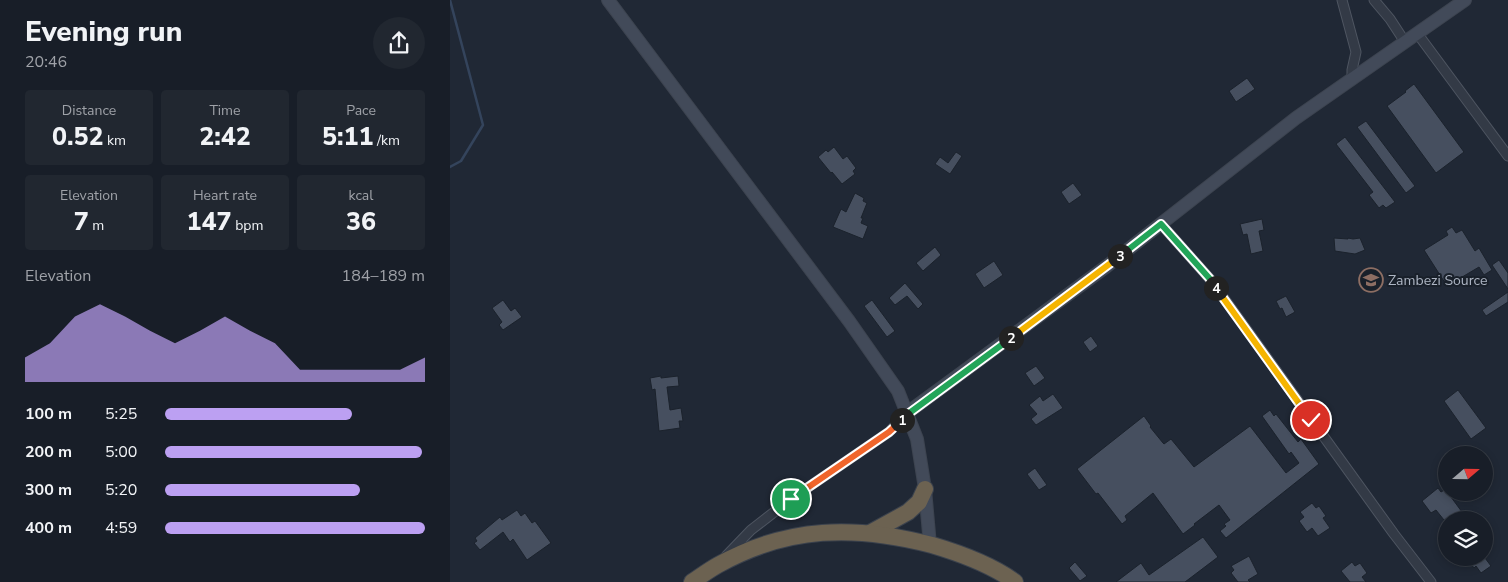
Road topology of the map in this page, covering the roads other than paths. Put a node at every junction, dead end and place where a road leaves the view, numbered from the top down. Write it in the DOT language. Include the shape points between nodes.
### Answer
graph roads {
  1 [pos="608,0"];
  2 [pos="1342,0"];
  3 [pos="1374,0"];
  4 [pos="1465,0"];
  5 [pos="1418,33"];
  6 [pos="1405,42"];
  7 [pos="1352,79"];
  8 [pos="1508,156"];
  9 [pos="1161,224"];
  10 [pos="908,414"];
  11 [pos="926,489"];
  12 [pos="870,533"];
  13 [pos="930,545"];
  14 [pos="717,565"];
  15 [pos="692,582"];
  16 [pos="1015,582"];
  17 [pos="1431,582"];
  1 -- 10 [label="street" via="849,321 898,391"];
  2 -- 7 [label="street" via="1356,52"];
  3 -- 6 [label="street"];
  4 -- 5 [label="street"];
  5 -- 6 [label="street"];
  5 -- 8 [label="street"];
  6 -- 7 [label="street"];
  7 -- 9 [label="street" via="1296,118"];
  9 -- 10 [label="street"];
  9 -- 17 [label="street" via="1210,279"];
  10 -- 11 [label="street" via="917,439"];
  10 -- 14 [label="street" via="889,432 751,530"];
  11 -- 12 [label="highway" via="908,512"];
  11 -- 13 [label="street"];
  12 -- 13 [label="highway"];
  12 -- 14 [label="highway" via="813,532 752,549"];
  13 -- 16 [label="highway" via="982,563"];
  14 -- 15 [label="highway"];
}
